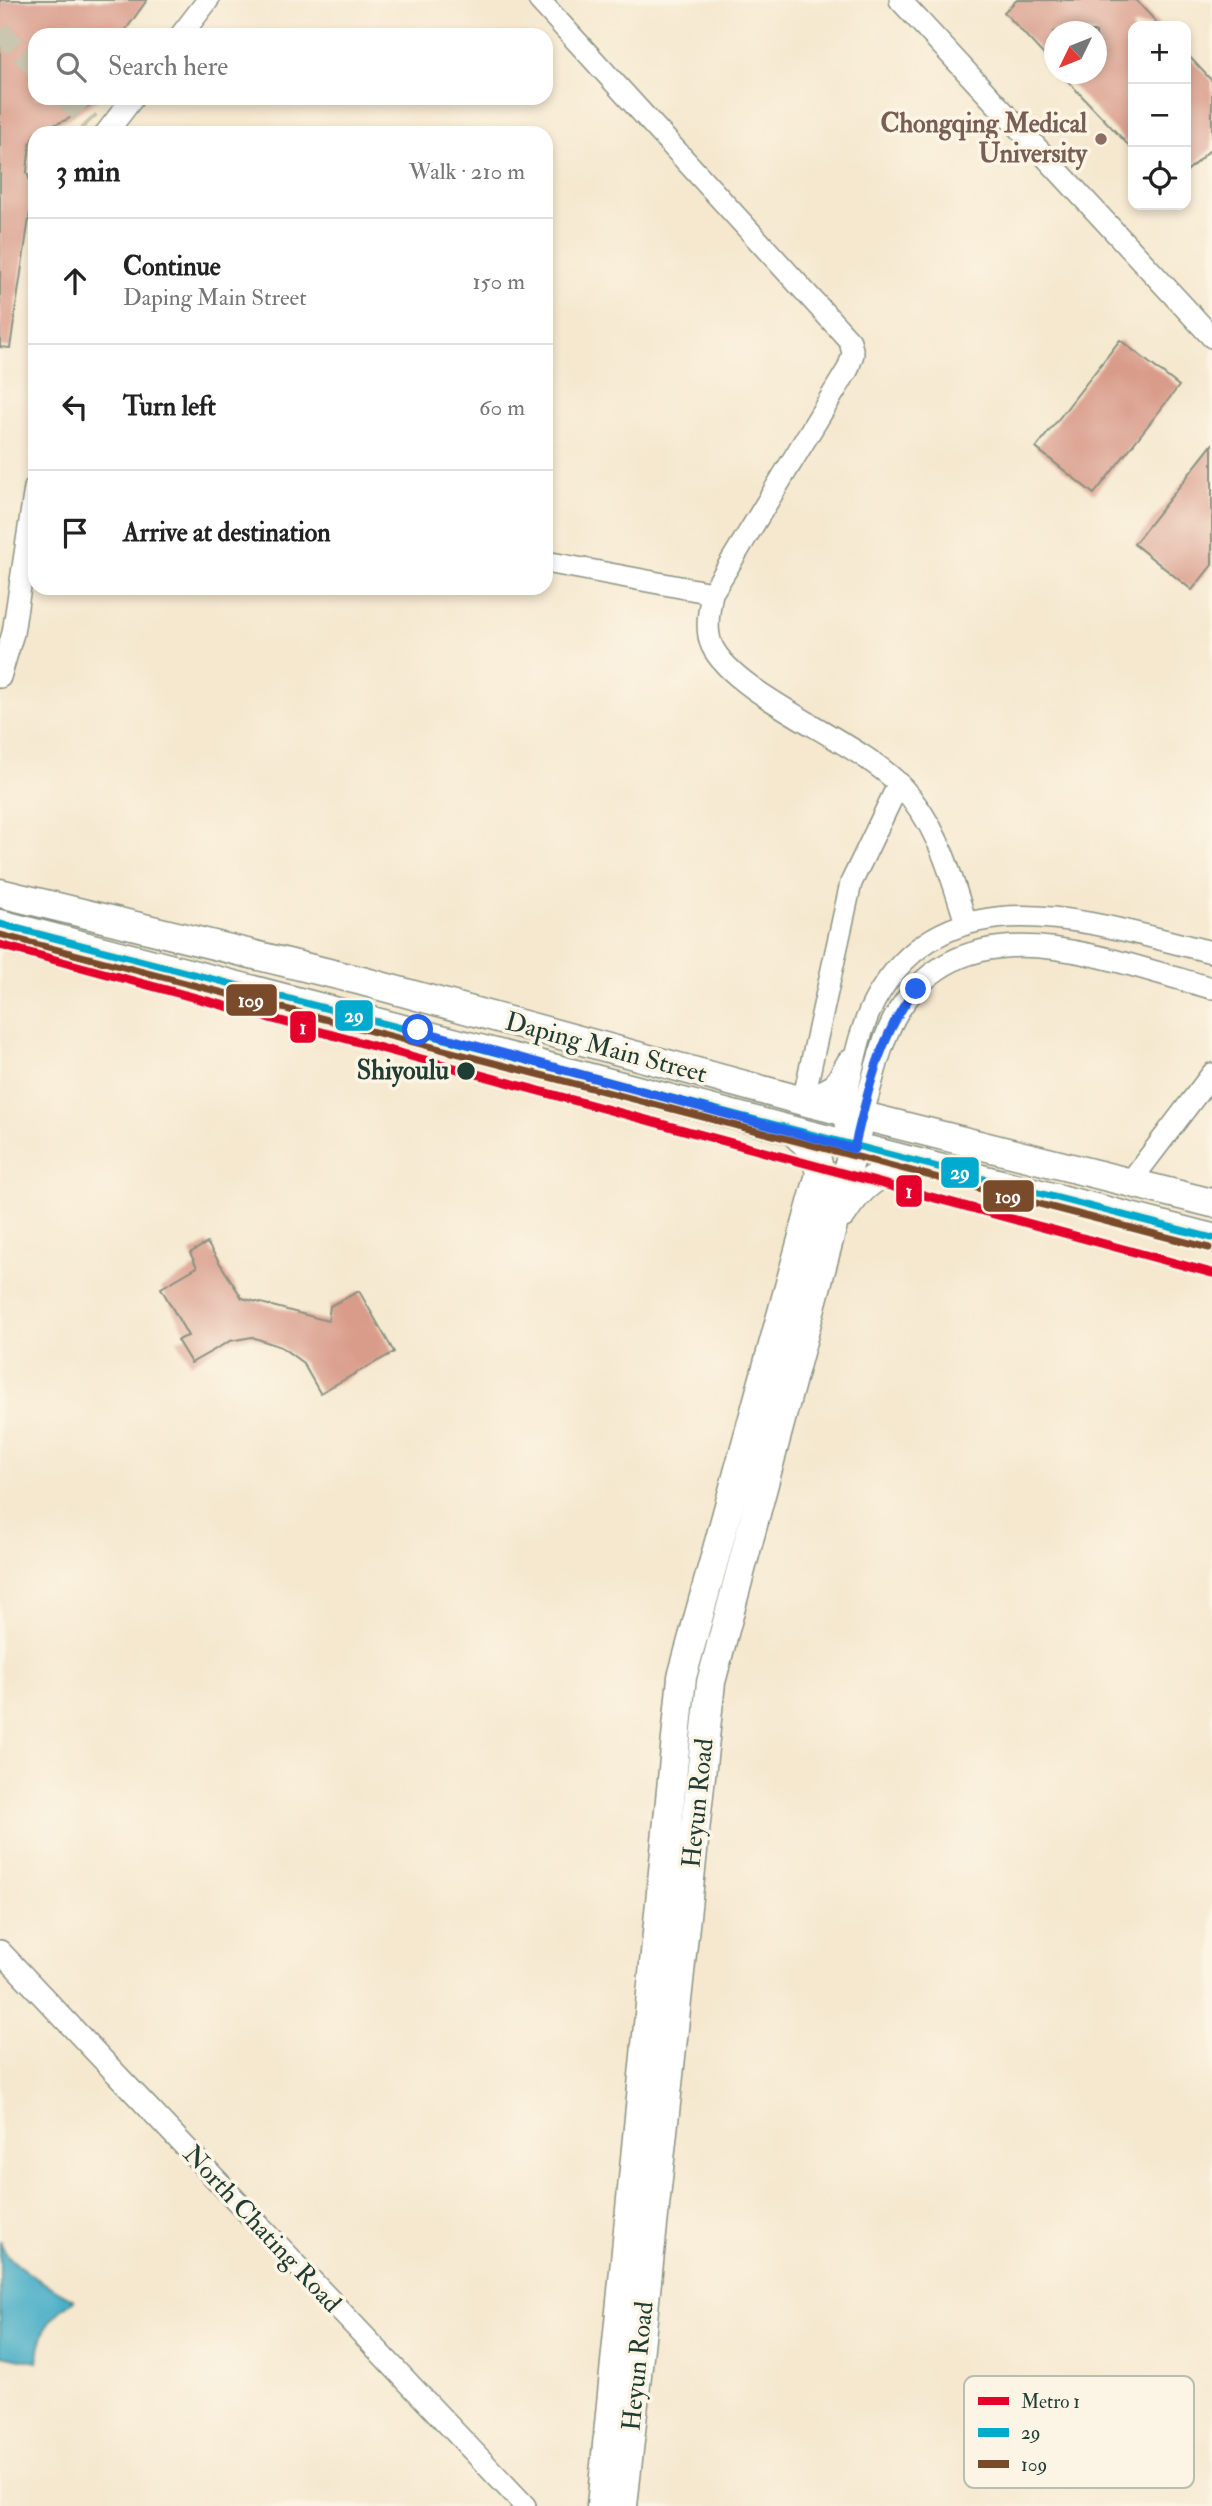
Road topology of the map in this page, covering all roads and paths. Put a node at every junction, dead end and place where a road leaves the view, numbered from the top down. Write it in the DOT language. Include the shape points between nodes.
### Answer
graph roads {
  1 [pos="208,0"];
  2 [pos="539,0"];
  3 [pos="900,0"];
  4 [pos="186,28"];
  5 [pos="126,105"];
  6 [pos="103,126"];
  7 [pos="1212,337"];
  8 [pos="28,534"];
  9 [pos="553,563"];
  10 [pos="712,593"];
  11 [pos="0,677"];
  12 [pos="899,783"];
  13 [pos="0,894"];
  14 [pos="966,923"];
  15 [pos="0,924"];
  16 [pos="1212,952"];
  17 [pos="1212,988"];
  18 [pos="866,1020"];
  19 [pos="1212,1074"];
  20 [pos="803,1101"];
  21 [pos="852,1114"];
  22 [pos="795,1133"];
  23 [pos="854,1149"];
  24 [pos="914,1163"];
  25 [pos="1130,1182"];
  26 [pos="1212,1203"];
  27 [pos="831,1231"];
  28 [pos="1212,1238"];
  29 [pos="0,1951"];
  30 [pos="524,2506"];
  31 [pos="601,2506"];
  32 [pos="623,2506"];
  1 -- 4 [label="street"];
  2 -- 10 [label="street" via="850,341 853,354 848,369"];
  3 -- 7 [label="street"];
  5 -- 6 [label="street"];
  8 -- 11 [label="street" via="13,633"];
  9 -- 10 [label="street"];
  10 -- 12 [label="street" via="708,618 711,644 724,664"];
  12 -- 14 [label="street" via="940,842"];
  12 -- 20 [label="street" via="864,852 843,912"];
  13 -- 20 [label="main road, Daping Main Street" via="362,981"];
  14 -- 16 [label="street" via="998,915 1073,919"];
  14 -- 18 [label="street" via="943,932 910,957 878,995"];
  15 -- 22 [label="main road, Daping Main Street" via="418,1030"];
  17 -- 21 [label="street" via="1067,950 1034,945 981,949 934,972 899,1011"];
  18 -- 20 [label="street" via="841,1077 826,1092"];
  18 -- 21 [label="street"];
  19 -- 25 [label="street"];
  20 -- 21 [label="main road, Daping Main Street"];
  21 -- 23 [label="main road, Heyun Road"];
  21 -- 25 [label="main road, Daping Main Street"];
  22 -- 23 [label="main road, Daping Main Street"];
  22 -- 31 [label="main road, Heyun Road" via="815,1151 820,1174 682,1677"];
  23 -- 24 [label="main road, Daping Main Street"];
  23 -- 27 [label="main road, Heyun Road"];
  24 -- 27 [label="main road" via="882,1172 867,1182"];
  24 -- 28 [label="main road, Daping Main Street"];
  25 -- 26 [label="main road, Daping Main Street"];
  27 -- 32 [label="main road, Heyun Road" via="711,1682"];
  29 -- 30 [label="street, North Chating Road"];
}
